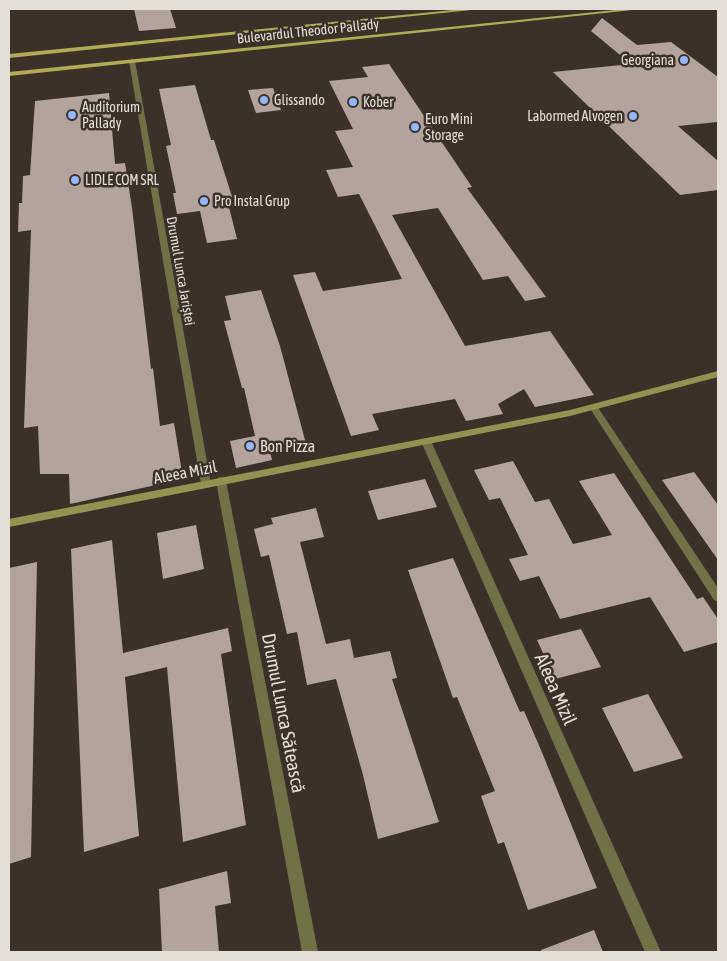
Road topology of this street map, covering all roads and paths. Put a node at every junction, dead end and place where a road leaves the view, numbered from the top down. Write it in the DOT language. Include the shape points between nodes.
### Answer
graph roads {
  1 [pos="478,9"];
  2 [pos="639,9"];
  3 [pos="210,41"];
  4 [pos="214,53"];
  5 [pos="9,56"];
  6 [pos="132,62"];
  7 [pos="9,74"];
  8 [pos="718,374"];
  9 [pos="594,408"];
  10 [pos="426,441"];
  11 [pos="221,481"];
  12 [pos="206,484"];
  13 [pos="9,523"];
  14 [pos="718,597"];
  15 [pos="310,952"];
  16 [pos="653,952"];
  1 -- 3 [label="main road, Bulevardul Theodor Pallady"];
  2 -- 4 [label="main road, Bulevardul Theodor Pallady"];
  3 -- 4 [label="main road"];
  3 -- 5 [label="main road, Bulevardul Theodor Pallady"];
  4 -- 6 [label="main road, Bulevardul Theodor Pallady"];
  6 -- 7 [label="main road, Bulevardul Theodor Pallady"];
  6 -- 12 [label="street, Drumul Lunca Jariștei"];
  8 -- 9 [label="street, Aleea Mizil"];
  9 -- 10 [label="street, Aleea Mizil"];
  9 -- 14 [label="street"];
  10 -- 11 [label="street, Aleea Mizil"];
  10 -- 16 [label="street, Aleea Mizil"];
  11 -- 12 [label="street, Aleea Mizil"];
  11 -- 15 [label="street, Drumul Lunca Sătească"];
  12 -- 13 [label="street, Aleea Mizil"];
}
